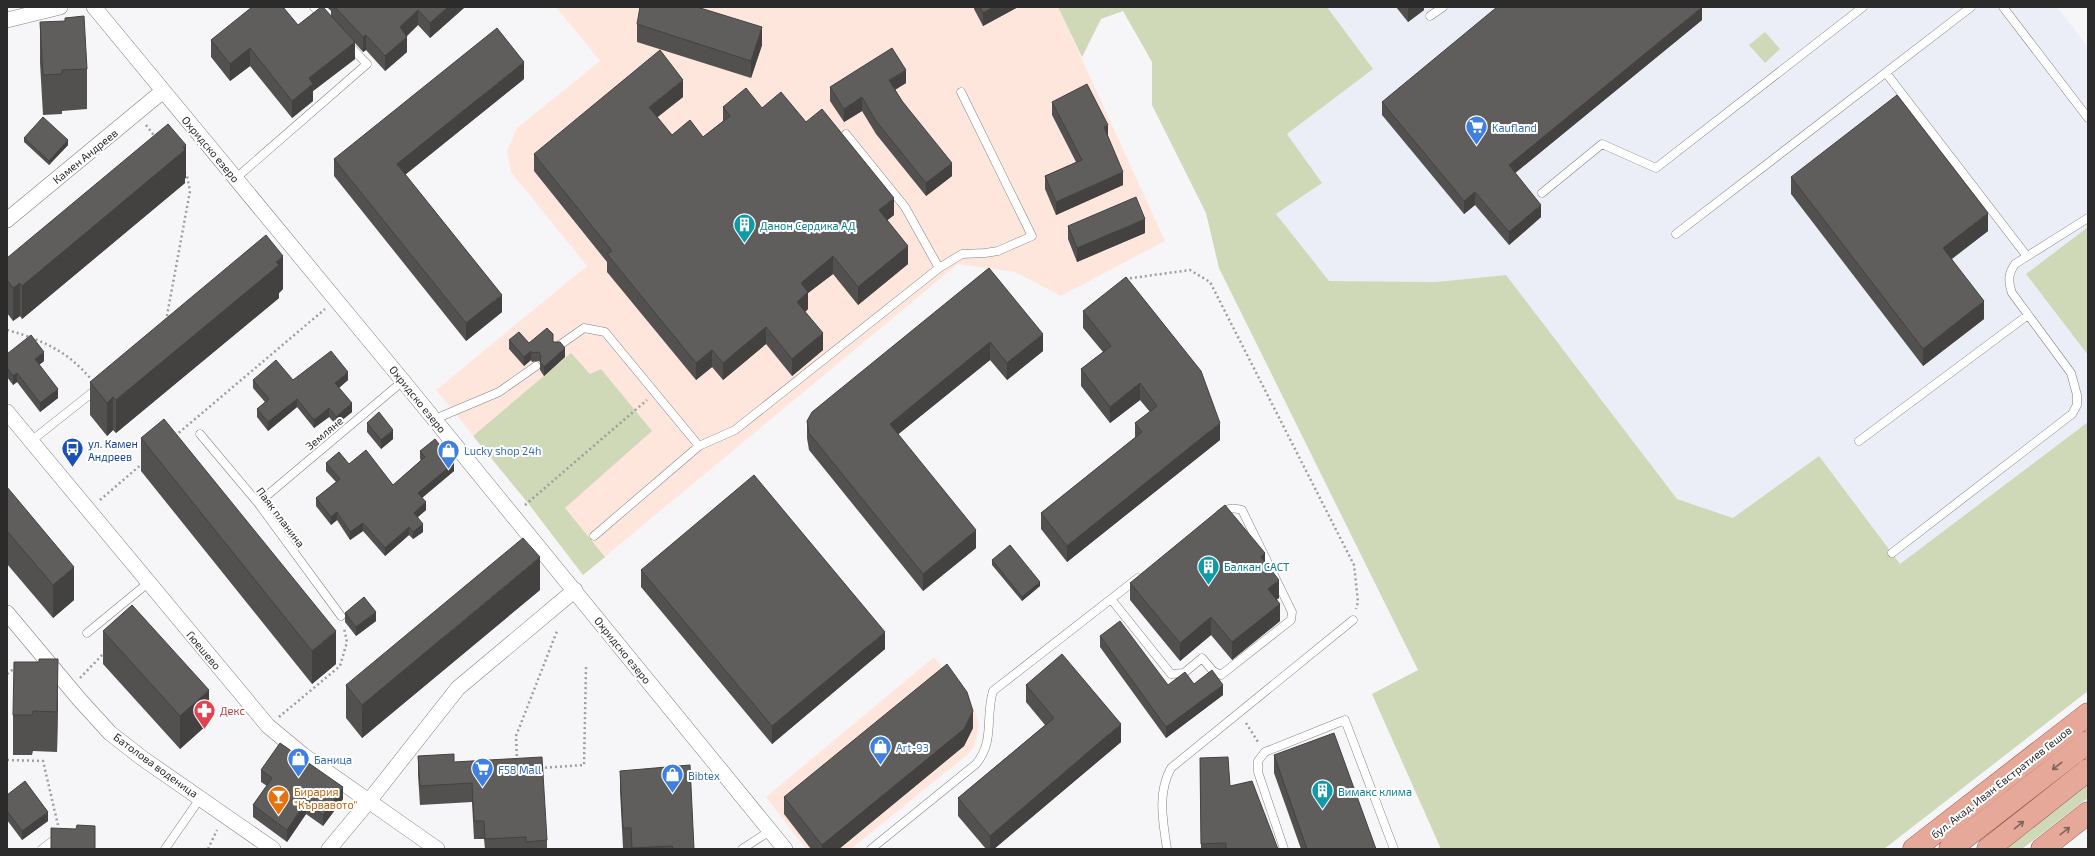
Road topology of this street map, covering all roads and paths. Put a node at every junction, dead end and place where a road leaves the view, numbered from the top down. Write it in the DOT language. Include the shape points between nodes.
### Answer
graph roads {
  1 [pos="60,7"];
  2 [pos="94,7"];
  3 [pos="314,7"];
  4 [pos="1442,7"];
  5 [pos="1863,7"];
  6 [pos="1971,7"];
  7 [pos="2003,7"];
  8 [pos="1430,16"];
  9 [pos="7,20"];
  10 [pos="330,24"];
  11 [pos="340,36"];
  12 [pos="1886,74"];
  13 [pos="163,91"];
  14 [pos="961,92"];
  15 [pos="137,114"];
  16 [pos="2088,118"];
  17 [pos="846,134"];
  18 [pos="160,142"];
  19 [pos="183,171"];
  20 [pos="236,178"];
  21 [pos="1542,193"];
  22 [pos="2088,218"];
  23 [pos="7,220"];
  24 [pos="1676,234"];
  25 [pos="2026,255"];
  26 [pos="939,268"];
  27 [pos="1125,279"];
  28 [pos="336,299"];
  29 [pos="2028,315"];
  30 [pos="165,325"];
  31 [pos="7,330"];
  32 [pos="557,347"];
  33 [pos="536,366"];
  34 [pos="404,381"];
  35 [pos="101,385"];
  36 [pos="654,393"];
  37 [pos="7,412"];
  38 [pos="435,419"];
  39 [pos="200,434"];
  40 [pos="173,438"];
  41 [pos="32,441"];
  42 [pos="1860,441"];
  43 [pos="699,446"];
  44 [pos="149,458"];
  45 [pos="258,503"];
  46 [pos="88,510"];
  47 [pos="514,516"];
  48 [pos="1214,518"];
  49 [pos="594,536"];
  50 [pos="1892,553"];
  51 [pos="1148,570"];
  52 [pos="148,583"];
  53 [pos="575,590"];
  54 [pos="1111,599"];
  55 [pos="7,612"];
  56 [pos="341,616"];
  57 [pos="1353,620"];
  58 [pos="90,631"];
  59 [pos="557,631"];
  60 [pos="39,651"];
  61 [pos="586,667"];
  62 [pos="7,674"];
  63 [pos="70,688"];
  64 [pos="1239,712"];
  65 [pos="2088,714"];
  66 [pos="268,726"];
  67 [pos="2088,742"];
  68 [pos="1265,752"];
  69 [pos="7,760"];
  70 [pos="517,762"];
  71 [pos="532,768"];
  72 [pos="2088,770"];
  73 [pos="201,797"];
  74 [pos="369,802"];
  75 [pos="2088,813"];
  76 [pos="225,815"];
  77 [pos="770,831"];
  78 [pos="64,837"];
  79 [pos="42,849"];
  80 [pos="165,849"];
  81 [pos="208,849"];
  82 [pos="273,849"];
  83 [pos="329,849"];
  84 [pos="438,849"];
  85 [pos="742,849"];
  86 [pos="785,849"];
  87 [pos="871,849"];
  88 [pos="1167,849"];
  89 [pos="1284,849"];
  90 [pos="1394,849"];
  91 [pos="1914,849"];
  92 [pos="1950,849"];
  93 [pos="1988,849"];
  94 [pos="2042,849"];
  1 -- 9 [label="street"];
  2 -- 13 [label="street, Охридско езеро"];
  3 -- 10 [label="lane"];
  4 -- 8 [label="lane"];
  5 -- 21 [label="lane" via="1656,168 1602,144"];
  6 -- 12 [label="lane"];
  7 -- 16 [label="lane"];
  11 -- 20 [label="lane" via="367,64"];
  12 -- 24 [label="lane"];
  12 -- 25 [label="lane"];
  13 -- 15 [label="street, Камен Андреев"];
  13 -- 20 [label="street, Охридско езеро"];
  14 -- 26 [label="lane" via="1032,236 998,251 962,254"];
  15 -- 18 [label="path"];
  15 -- 23 [label="street, Камен Андреев"];
  17 -- 26 [label="lane" via="905,207"];
  19 -- 30 [label="path" via="187,176 190,191"];
  20 -- 28 [label="street, Охридско езеро"];
  22 -- 25 [label="lane"];
  25 -- 29 [label="lane" via="2009,272 2008,282 2012,293"];
  26 -- 43 [label="lane" via="735,430"];
  27 -- 57 [label="path" via="1190,270 1210,282 1354,565 1358,602"];
  28 -- 34 [label="street, Охридско езеро"];
  28 -- 40 [label="path"];
  29 -- 42 [label="lane"];
  29 -- 50 [label="lane" via="2070,373 2077,395 2077,405 2072,414"];
  31 -- 35 [label="path" via="36,338 76,361"];
  32 -- 36 [label="lane" via="584,328 605,332"];
  33 -- 38 [label="lane" via="499,392"];
  34 -- 38 [label="street, Охридско езеро"];
  34 -- 45 [label="lane, Земляне"];
  35 -- 41 [label="lane"];
  36 -- 43 [label="lane"];
  36 -- 47 [label="path"];
  37 -- 41 [label="street, Гюешево"];
  38 -- 47 [label="street, Охридско езеро"];
  39 -- 45 [label="lane, Паяк планина"];
  41 -- 46 [label="street, Гюешево"];
  43 -- 49 [label="lane"];
  44 -- 46 [label="path"];
  45 -- 56 [label="lane, Паяк планина"];
  46 -- 52 [label="street, Гюешево"];
  47 -- 53 [label="street, Охридско езеро"];
  48 -- 54 [label="lane" via="1226,509 1234,507 1242,510 1292,612 1291,620 1233,666 1221,675 1213,671 1202,658 1184,673 1172,674"];
  51 -- 54 [label="lane"];
  52 -- 58 [label="lane"];
  52 -- 66 [label="street, Гюешево"];
  53 -- 74 [label="street" via="458,688"];
  53 -- 77 [label="street, Охридско езеро"];
  54 -- 87 [label="lane" via="993,692 989,706 989,730 985,753 976,764"];
  55 -- 60 [label="street, Батолова воденица"];
  56 -- 66 [label="path" via="347,642 340,666"];
  57 -- 64 [label="lane"];
  58 -- 63 [label="path" via="108,649"];
  59 -- 70 [label="path" via="516,736"];
  60 -- 62 [label="path"];
  60 -- 63 [label="street, Батолова воденица"];
  61 -- 71 [label="path" via="584,766"];
  63 -- 73 [label="street, Батолова воденица" via="110,732 142,758"];
  64 -- 68 [label="path"];
  64 -- 88 [label="lane" via="1170,771 1165,780 1161,809"];
  65 -- 91 [label="main road, бул. Акад. Иван Евстратиев Гешов"];
  66 -- 74 [label="street, Гюешево" via="303,755"];
  67 -- 92 [label="main road, бул. Акад. Иван Евстратиев Гешов, one-way"];
  68 -- 89 [label="lane" via="1258,761 1258,772"];
  68 -- 90 [label="lane" via="1345,720"];
  69 -- 78 [label="path" via="43,761"];
  93 -- 72 [label="main road, one-way"];
  73 -- 76 [label="street, Батолова воденица"];
  73 -- 80 [label="lane"];
  74 -- 83 [label="street"];
  74 -- 84 [label="street, Гюешево"];
  94 -- 75 [label="main road, one-way"];
  76 -- 81 [label="path"];
  76 -- 82 [label="street, Батолова воденица"];
  77 -- 85 [label="lane"];
  77 -- 86 [label="street, Охридско езеро"];
  78 -- 79 [label="lane"];
}
